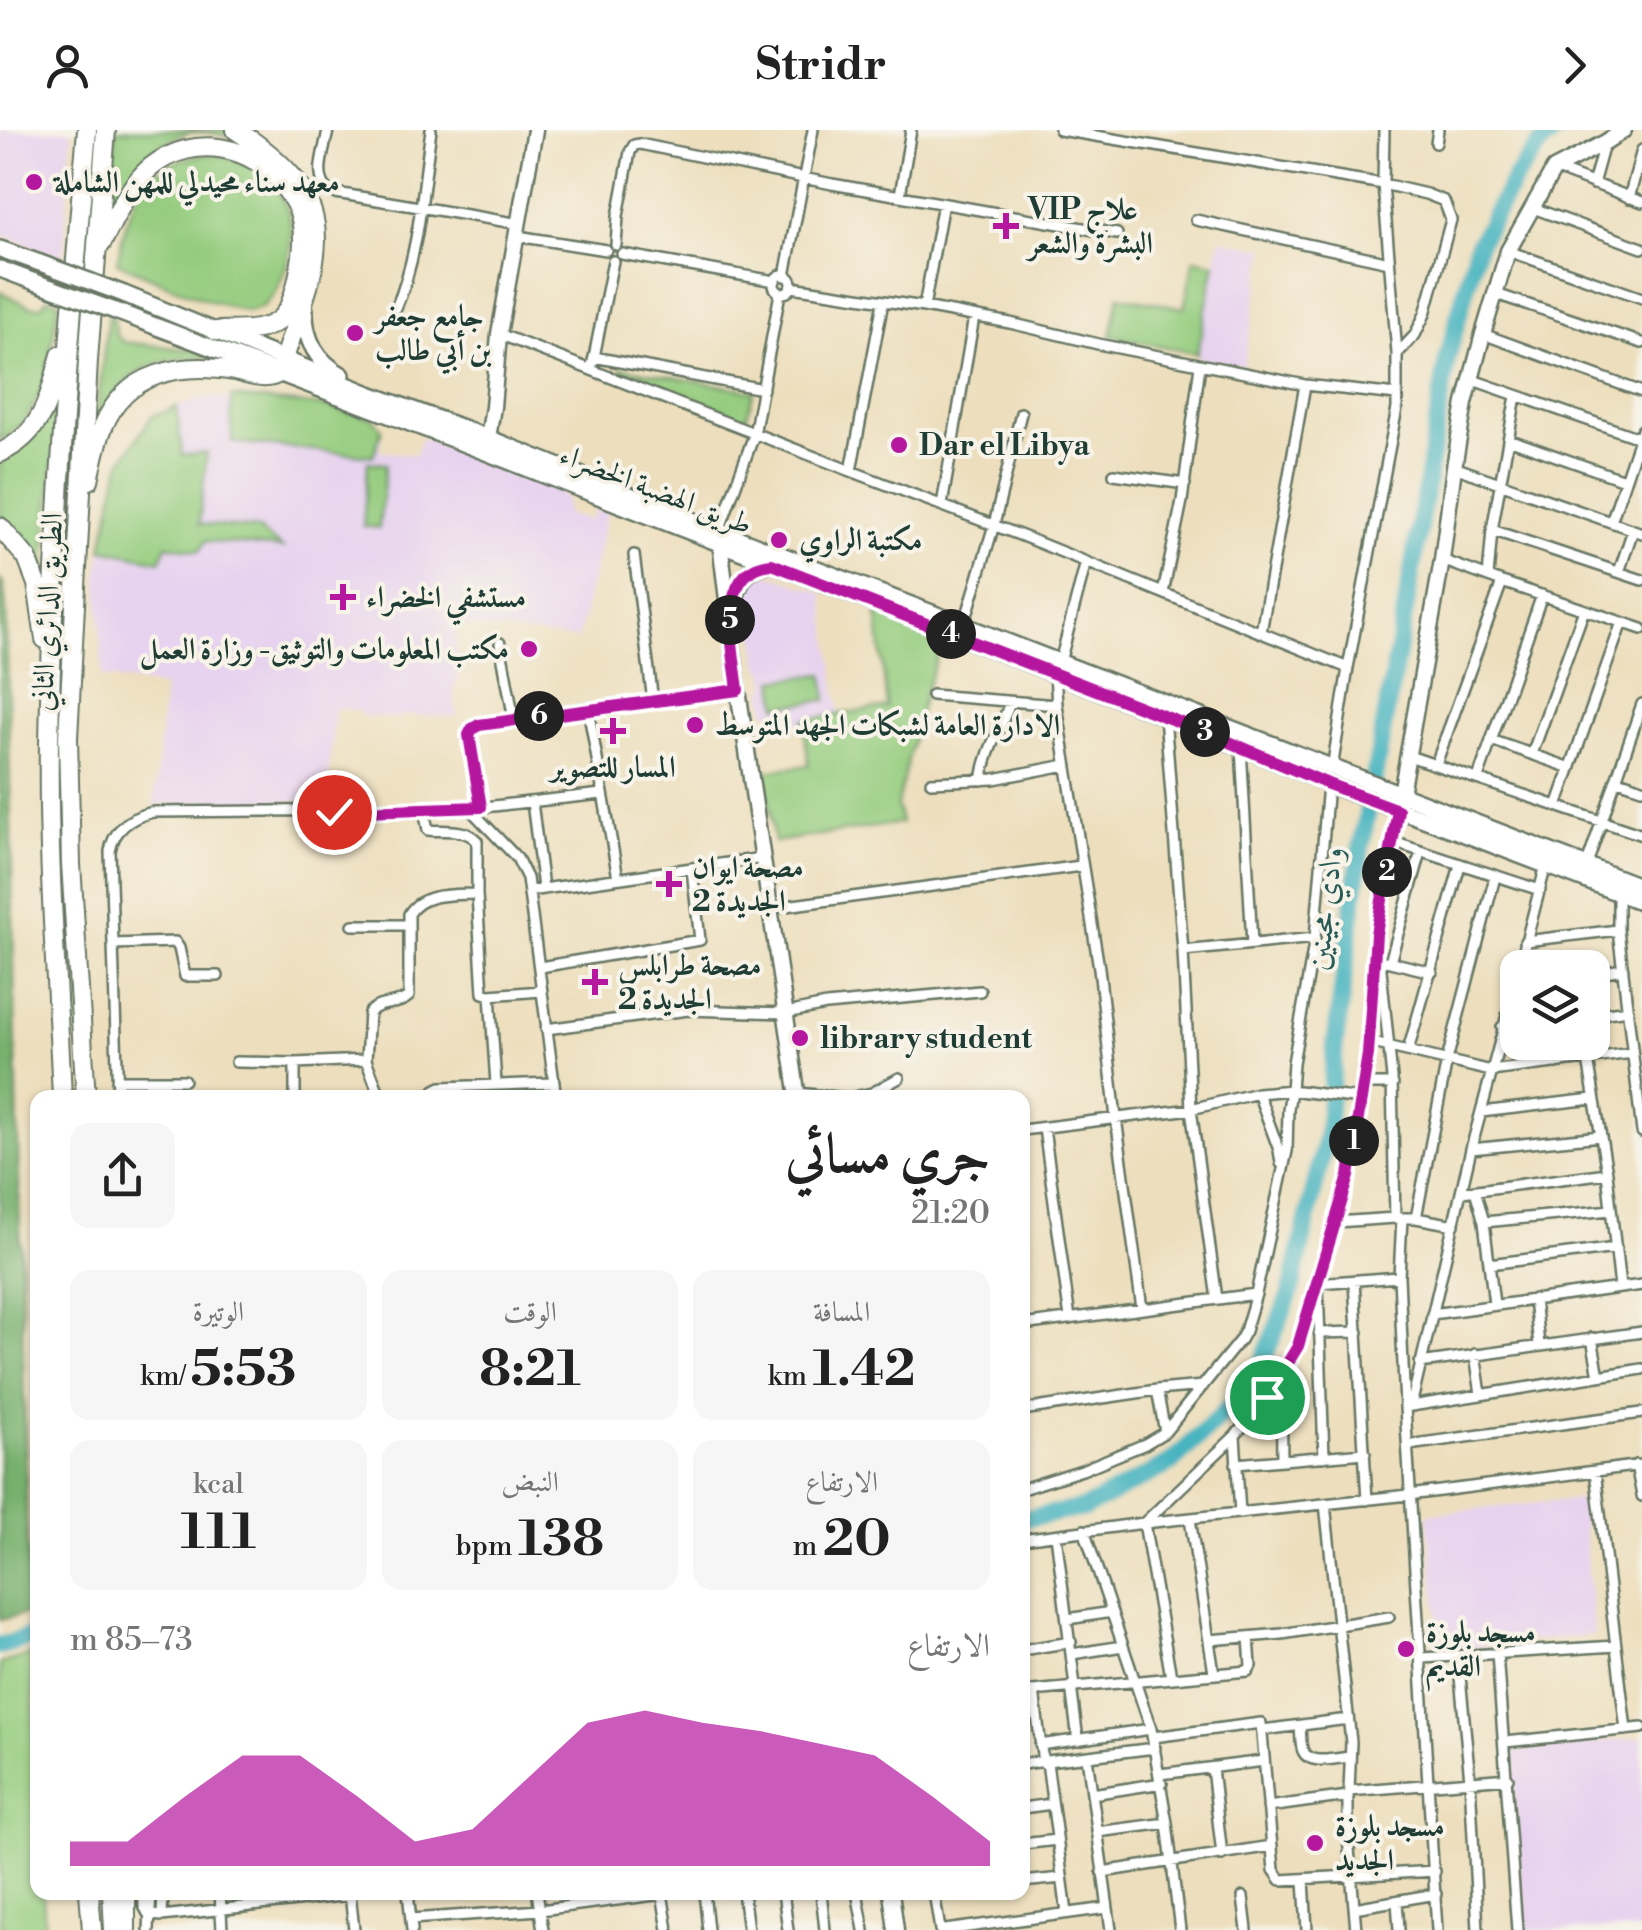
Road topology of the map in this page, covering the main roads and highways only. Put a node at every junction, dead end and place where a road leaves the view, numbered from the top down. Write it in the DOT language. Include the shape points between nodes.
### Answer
graph roads {
  1 [pos="87,130"];
  2 [pos="106,130"];
  3 [pos="236,130"];
  4 [pos="0,249"];
  5 [pos="96,254"];
  6 [pos="0,269"];
  7 [pos="305,299"];
  8 [pos="70,320"];
  9 [pos="216,330"];
  10 [pos="281,366"];
  11 [pos="385,400"];
  12 [pos="0,453"];
  13 [pos="79,514"];
  14 [pos="0,527"];
  15 [pos="718,538"];
  16 [pos="772,564"];
  17 [pos="730,618"];
  18 [pos="1057,668"];
  19 [pos="52,680"];
  20 [pos="1218,730"];
  21 [pos="1335,779"];
  22 [pos="1397,802"];
  23 [pos="1642,888"];
  24 [pos="1642,902"];
  25 [pos="62,1090"];
  26 [pos="86,1090"];
  27 [pos="90,1900"];
  28 [pos="112,1900"];
  29 [pos="126,1900"];
  30 [pos="92,1930"];
  31 [pos="114,1930"];
  32 [pos="126,1930"];
  1 -- 8 [label="highway, الطريق الدائري الثاني"];
  2 -- 5 [label="highway, الطريق الدائري الثاني"];
  3 -- 7 [label="highway" via="284,166 307,196 316,239"];
  4 -- 9 [label="main road, طريق الهضبة الخضراء, bridge"];
  5 -- 9 [label="highway" via="129,193 164,159 210,147 259,162 300,213 296,288 275,323"];
  5 -- 13 [label="highway, الطريق الدائري الثاني"];
  6 -- 10 [label="main road, طريق الهضبة الخضراء, bridge"];
  7 -- 10 [label="highway"];
  7 -- 11 [label="main road" via="306,330 316,354"];
  8 -- 12 [label="highway" via="46,409 30,433"];
  8 -- 19 [label="highway, الطريق الدائري الثاني"];
  9 -- 10 [label="main road, طريق الهضبة الخضراء"];
  10 -- 11 [label="main road, طريق الهضبة الخضراء"];
  10 -- 13 [label="highway" via="267,378 168,370 128,391 103,428"];
  10 -- 15 [label="main road, طريق الهضبة الخضراء"];
  11 -- 15 [label="main road, طريق الهضبة الخضراء"];
  13 -- 26 [label="highway, الطريق الدائري الثاني" via="68,738"];
  14 -- 19 [label="highway" via="27,558 37,584"];
  15 -- 16 [label="main road, طريق الهضبة الخضراء"];
  15 -- 18 [label="main road, طريق الهضبة الخضراء" via="964,625"];
  16 -- 17 [label="main road" via="742,578"];
  16 -- 18 [label="main road, طريق الهضبة الخضراء"];
  18 -- 20 [label="main road, طريق الهضبة الخضراء"];
  18 -- 20 [label="main road, طريق الهضبة الخضراء" via="1165,716"];
  19 -- 25 [label="highway, الطريق الدائري الثاني" via="50,815"];
  20 -- 21 [label="main road, طريق الهضبة الخضراء"];
  20 -- 21 [label="main road, طريق الهضبة الخضراء" via="1240,746"];
  21 -- 22 [label="main road"];
  22 -- 23 [label="main road"];
  22 -- 24 [label="main road"];
  27 -- 30 [label="highway"];
  28 -- 31 [label="highway"];
  29 -- 32 [label="highway"];
}
